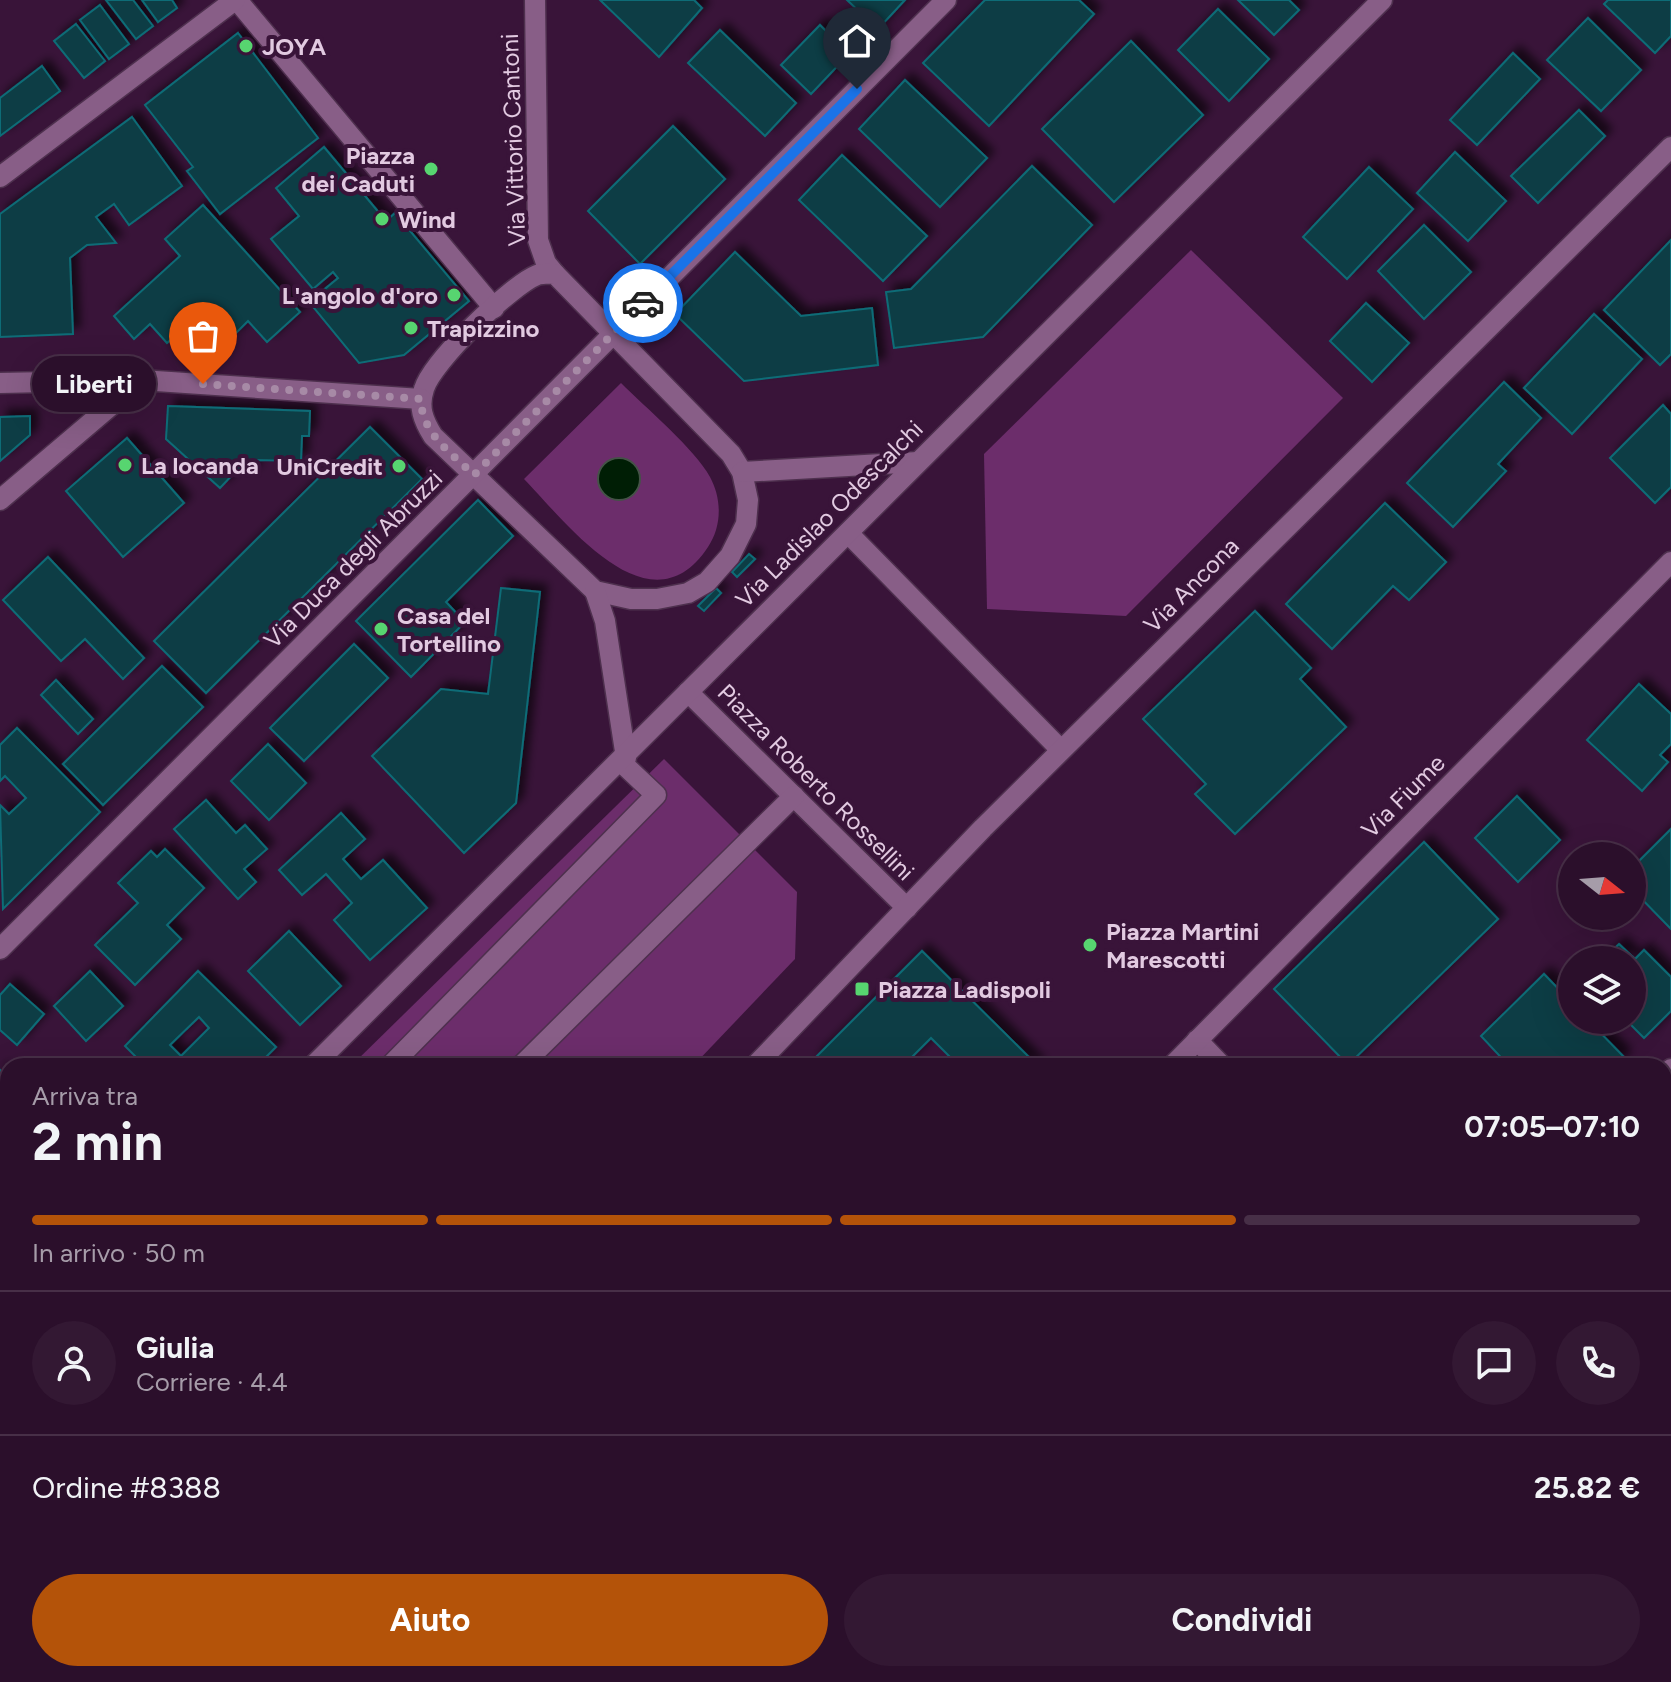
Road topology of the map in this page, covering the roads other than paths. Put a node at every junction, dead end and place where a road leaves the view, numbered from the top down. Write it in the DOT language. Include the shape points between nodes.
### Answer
graph roads {
  1 [pos="236,0"];
  2 [pos="535,0"];
  3 [pos="946,0"];
  4 [pos="1382,0"];
  5 [pos="1671,147"];
  6 [pos="0,177"];
  7 [pos="555,274"];
  8 [pos="494,308"];
  9 [pos="613,333"];
  10 [pos="141,380"];
  11 [pos="0,383"];
  12 [pos="421,399"];
  13 [pos="918,462"];
  14 [pos="742,472"];
  15 [pos="474,475"];
  16 [pos="0,500"];
  17 [pos="848,533"];
  18 [pos="1671,562"];
  19 [pos="595,591"];
  20 [pos="688,692"];
  21 [pos="1061,750"];
  22 [pos="623,760"];
  23 [pos="794,796"];
  24 [pos="907,908"];
  25 [pos="0,949"];
  26 [pos="1197,1040"];
  27 [pos="321,1058"];
  28 [pos="398,1058"];
  29 [pos="529,1058"];
  30 [pos="763,1058"];
  31 [pos="1180,1058"];
  32 [pos="1214,1058"];
  1 -- 6 [label="street"];
  1 -- 8 [label="street"];
  2 -- 7 [label="street, Via Vittorio Cantoni" via="538,230 542,253"];
  3 -- 9 [label="street, Via Duca degli Abruzzi"];
  4 -- 13 [label="street, Via Ladislao Odescalchi"];
  5 -- 21 [label="street, Via Ancona"];
  7 -- 8 [label="street" via="537,275"];
  7 -- 9 [label="street"];
  8 -- 12 [label="street" via="441,358"];
  9 -- 14 [label="street" via="731,454"];
  9 -- 15 [label="street, Via Duca degli Abruzzi"];
  10 -- 11 [label="street"];
  10 -- 12 [label="street"];
  10 -- 16 [label="street"];
  12 -- 15 [label="street" via="421,412 433,436"];
  13 -- 14 [label="street"];
  13 -- 17 [label="street, Via Ladislao Odescalchi"];
  14 -- 19 [label="street" via="746,524 730,556 707,582 679,597 657,599"];
  15 -- 19 [label="street"];
  15 -- 25 [label="street, Via Duca degli Abruzzi"];
  17 -- 20 [label="street, Via Ladislao Odescalchi"];
  17 -- 21 [label="street"];
  18 -- 26 [label="street, Via Fiume"];
  19 -- 22 [label="street" via="605,621"];
  20 -- 22 [label="street, Via Ladislao Odescalchi"];
  20 -- 23 [label="street, Piazza Roberto Rossellini"];
  21 -- 24 [label="street, Via Ancona"];
  22 -- 27 [label="street, Via Ladislao Odescalchi"];
  22 -- 28 [label="street" via="656,795"];
  23 -- 24 [label="street, Piazza Roberto Rossellini"];
  23 -- 29 [label="street"];
  24 -- 30 [label="street, Via Ancona"];
  26 -- 31 [label="street, Via Fiume"];
  26 -- 32 [label="street"];
}
